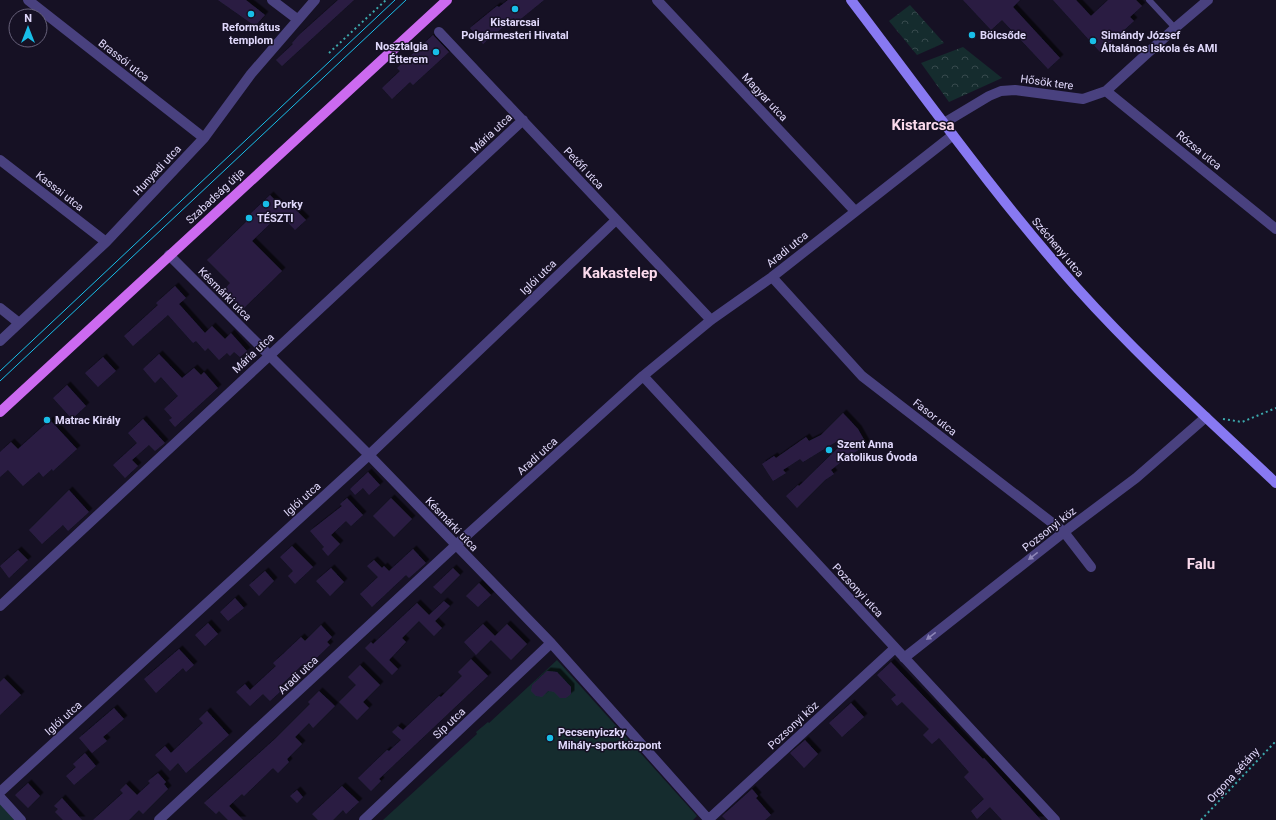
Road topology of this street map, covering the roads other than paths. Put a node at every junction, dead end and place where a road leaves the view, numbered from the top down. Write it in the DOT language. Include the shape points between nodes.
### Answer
graph roads {
  1 [pos="28,0"];
  2 [pos="272,0"];
  3 [pos="315,0"];
  4 [pos="447,0"];
  5 [pos="657,0"];
  6 [pos="851,0"];
  7 [pos="1149,0"];
  8 [pos="1208,0"];
  9 [pos="297,19"];
  10 [pos="1175,28"];
  11 [pos="440,32"];
  12 [pos="1106,91"];
  13 [pos="523,120"];
  14 [pos="944,122"];
  15 [pos="953,135"];
  16 [pos="204,138"];
  17 [pos="0,160"];
  18 [pos="855,211"];
  19 [pos="616,220"];
  20 [pos="1276,229"];
  21 [pos="106,242"];
  22 [pos="169,254"];
  23 [pos="772,277"];
  24 [pos="0,308"];
  25 [pos="711,320"];
  26 [pos="19,323"];
  27 [pos="0,341"];
  28 [pos="269,355"];
  29 [pos="643,376"];
  30 [pos="0,412"];
  31 [pos="1206,417"];
  32 [pos="369,455"];
  33 [pos="1276,483"];
  34 [pos="1064,532"];
  35 [pos="456,545"];
  36 [pos="1091,567"];
  37 [pos="0,606"];
  38 [pos="551,643"];
  39 [pos="895,648"];
  40 [pos="904,658"];
  41 [pos="0,792"];
  42 [pos="0,797"];
  43 [pos="21,820"];
  44 [pos="159,820"];
  45 [pos="364,820"];
  46 [pos="709,820"];
  47 [pos="1055,820"];
  1 -- 16 [label="street, Brassói utca"];
  2 -- 9 [label="street"];
  3 -- 9 [label="street, Hunyadi utca"];
  4 -- 22 [label="main road, Szabadság útja"];
  5 -- 18 [label="street, Magyar utca"];
  6 -- 14 [label="main road, Széchenyi utca"];
  7 -- 10 [label="lane"];
  8 -- 10 [label="street"];
  9 -- 16 [label="street, Hunyadi utca" via="251,74"];
  10 -- 12 [label="street"];
  11 -- 13 [label="street, Petőfi utca"];
  12 -- 14 [label="street, Hősök tere" via="1083,99 1015,90 1001,91"];
  12 -- 20 [label="street, Rózsa utca"];
  13 -- 19 [label="street, Petőfi utca"];
  13 -- 28 [label="street, Mária utca"];
  14 -- 15 [label="main road, Széchenyi utca"];
  15 -- 18 [label="street, Aradi utca"];
  15 -- 31 [label="main road, Széchenyi utca" via="1012,211 1077,288 1149,364"];
  16 -- 21 [label="street, Hunyadi utca"];
  17 -- 21 [label="street, Kassai utca"];
  18 -- 23 [label="street, Aradi utca"];
  19 -- 25 [label="street, Petőfi utca"];
  19 -- 32 [label="street, Iglói utca"];
  21 -- 26 [label="street, Hunyadi utca"];
  22 -- 28 [label="street, Késmárki utca"];
  22 -- 30 [label="main road, Szabadság útja"];
  23 -- 25 [label="street, Aradi utca"];
  23 -- 34 [label="street, Fasor utca" via="862,376"];
  24 -- 26 [label="street"];
  25 -- 29 [label="street, Aradi utca"];
  26 -- 27 [label="street, Hunyadi utca"];
  28 -- 32 [label="street, Késmárki utca"];
  28 -- 37 [label="street, Mária utca"];
  29 -- 35 [label="street, Aradi utca"];
  29 -- 39 [label="street, Pozsonyi utca"];
  31 -- 33 [label="main road, Széchenyi utca"];
  31 -- 34 [label="street, Pozsonyi köz" via="1136,478"];
  32 -- 35 [label="street, Késmárki utca"];
  32 -- 41 [label="street, Iglói utca"];
  34 -- 36 [label="street, Fasor utca"];
  34 -- 40 [label="street, Pozsonyi köz, one-way"];
  35 -- 38 [label="street, Késmárki utca"];
  35 -- 44 [label="street, Aradi utca"];
  38 -- 45 [label="street, Síp utca"];
  38 -- 46 [label="street, Késmárki utca"];
  39 -- 40 [label="street, Pozsonyi utca"];
  39 -- 46 [label="street, Pozsonyi köz"];
  40 -- 47 [label="street, Pozsonyi utca"];
  42 -- 43 [label="street"];
}
